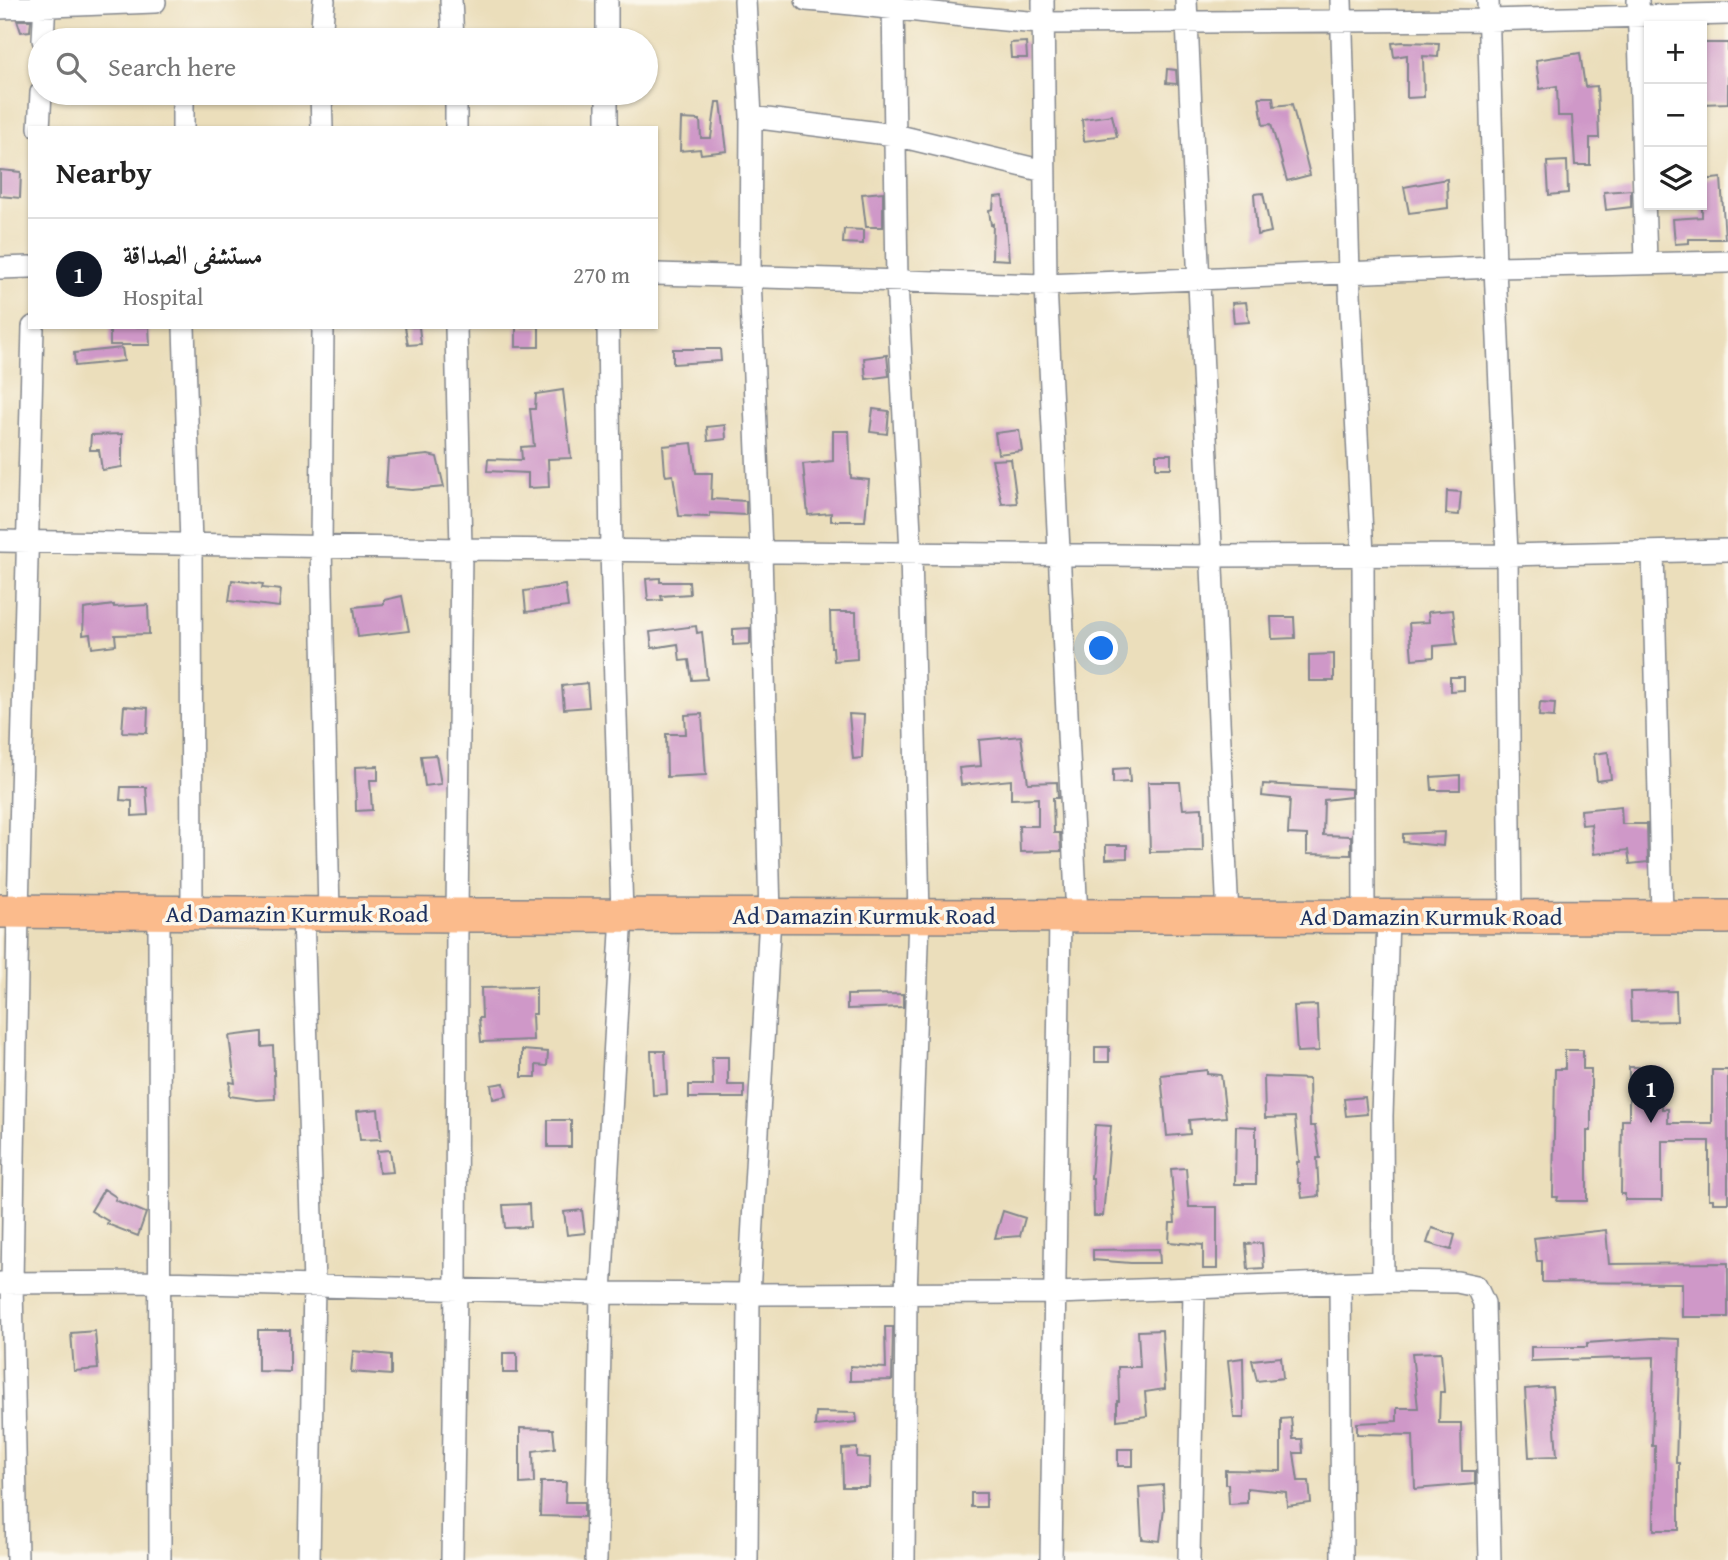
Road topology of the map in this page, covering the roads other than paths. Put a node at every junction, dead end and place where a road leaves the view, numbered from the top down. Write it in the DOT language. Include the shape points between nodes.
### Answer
graph roads {
  1 [pos="324,0"];
  2 [pos="451,0"];
  3 [pos="607,0"];
  4 [pos="745,0"];
  5 [pos="806,0"];
  6 [pos="1043,0"];
  7 [pos="1186,0"];
  8 [pos="155,2"];
  9 [pos="45,3"];
  10 [pos="893,4"];
  11 [pos="0,8"];
  12 [pos="1638,8"];
  13 [pos="1341,10"];
  14 [pos="1489,10"];
  15 [pos="1728,14"];
  16 [pos="1185,22"];
  17 [pos="1042,23"];
  18 [pos="44,28"];
  19 [pos="322,28"];
  20 [pos="452,28"];
  21 [pos="607,28"];
  22 [pos="40,105"];
  23 [pos="183,105"];
  24 [pos="321,105"];
  25 [pos="456,105"];
  26 [pos="607,105"];
  27 [pos="751,117"];
  28 [pos="39,126"];
  29 [pos="183,126"];
  30 [pos="322,126"];
  31 [pos="456,126"];
  32 [pos="607,126"];
  33 [pos="895,135"];
  34 [pos="1044,171"];
  35 [pos="1646,262"];
  36 [pos="1728,262"];
  37 [pos="28,267"];
  38 [pos="1495,267"];
  39 [pos="0,268"];
  40 [pos="1349,273"];
  41 [pos="658,274"];
  42 [pos="750,276"];
  43 [pos="1199,280"];
  44 [pos="897,282"];
  45 [pos="1046,285"];
  46 [pos="33,329"];
  47 [pos="184,329"];
  48 [pos="323,329"];
  49 [pos="456,329"];
  50 [pos="608,329"];
  51 [pos="0,541"];
  52 [pos="27,541"];
  53 [pos="191,544"];
  54 [pos="321,546"];
  55 [pos="461,549"];
  56 [pos="1728,550"];
  57 [pos="611,551"];
  58 [pos="761,552"];
  59 [pos="911,552"];
  60 [pos="1653,552"];
  61 [pos="1058,555"];
  62 [pos="1363,555"];
  63 [pos="1507,555"];
  64 [pos="1211,556"];
  65 [pos="9,911"];
  66 [pos="159,913"];
  67 [pos="192,913"];
  68 [pos="316,913"];
  69 [pos="622,914"];
  70 [pos="457,915"];
  71 [pos="770,916"];
  72 [pos="919,916"];
  73 [pos="1511,916"];
  74 [pos="1662,916"];
  75 [pos="1069,917"];
  76 [pos="1228,917"];
  77 [pos="1376,917"];
  78 [pos="1728,917"];
  79 [pos="1383,1281"];
  80 [pos="159,1282"];
  81 [pos="6,1283"];
  82 [pos="1340,1283"];
  83 [pos="314,1284"];
  84 [pos="456,1289"];
  85 [pos="1194,1289"];
  86 [pos="601,1293"];
  87 [pos="1056,1293"];
  88 [pos="749,1294"];
  89 [pos="906,1294"];
  90 [pos="17,1560"];
  91 [pos="160,1560"];
  92 [pos="309,1560"];
  93 [pos="452,1560"];
  94 [pos="596,1560"];
  95 [pos="747,1560"];
  96 [pos="904,1560"];
  97 [pos="1051,1560"];
  98 [pos="1189,1560"];
  99 [pos="1342,1560"];
  100 [pos="1490,1560"];
  1 -- 19 [label="street"];
  2 -- 20 [label="street"];
  3 -- 21 [label="street"];
  4 -- 27 [label="street"];
  5 -- 10 [label="street"];
  6 -- 17 [label="street"];
  7 -- 16 [label="street"];
  8 -- 9 [label="street"];
  9 -- 11 [label="street"];
  9 -- 18 [label="street"];
  10 -- 17 [label="street" via="975,19"];
  10 -- 33 [label="street"];
  12 -- 14 [label="street"];
  12 -- 15 [label="street"];
  12 -- 35 [label="street"];
  13 -- 14 [label="street"];
  13 -- 16 [label="street"];
  13 -- 40 [label="street"];
  14 -- 38 [label="street"];
  16 -- 17 [label="street"];
  16 -- 43 [label="street"];
  17 -- 34 [label="street"];
  22 -- 28 [label="street"];
  23 -- 29 [label="street"];
  24 -- 30 [label="street"];
  25 -- 31 [label="street"];
  26 -- 32 [label="street"];
  27 -- 33 [label="street"];
  27 -- 42 [label="street"];
  33 -- 34 [label="street"];
  33 -- 44 [label="street"];
  34 -- 45 [label="street"];
  35 -- 36 [label="street"];
  35 -- 38 [label="street"];
  37 -- 39 [label="street"];
  38 -- 40 [label="street"];
  38 -- 63 [label="street"];
  40 -- 43 [label="street"];
  40 -- 62 [label="street"];
  41 -- 42 [label="street"];
  42 -- 44 [label="street"];
  42 -- 58 [label="street"];
  43 -- 45 [label="street"];
  43 -- 64 [label="street"];
  44 -- 45 [label="street"];
  44 -- 59 [label="street"];
  45 -- 61 [label="street"];
  46 -- 52 [label="street"];
  47 -- 53 [label="street"];
  48 -- 54 [label="street"];
  49 -- 55 [label="street"];
  50 -- 57 [label="street"];
  51 -- 52 [label="street"];
  52 -- 53 [label="street"];
  52 -- 65 [label="street"];
  53 -- 54 [label="street"];
  53 -- 67 [label="street"];
  54 -- 55 [label="street"];
  54 -- 68 [label="street"];
  55 -- 57 [label="street"];
  55 -- 70 [label="street"];
  56 -- 60 [label="street"];
  57 -- 58 [label="street"];
  57 -- 69 [label="street"];
  58 -- 59 [label="street"];
  58 -- 71 [label="street"];
  59 -- 61 [label="street"];
  59 -- 72 [label="street"];
  60 -- 63 [label="street"];
  60 -- 74 [label="street"];
  61 -- 64 [label="street"];
  61 -- 75 [label="street"];
  62 -- 63 [label="street"];
  62 -- 64 [label="street"];
  62 -- 77 [label="street"];
  63 -- 73 [label="street"];
  64 -- 76 [label="street"];
  65 -- 66 [label="highway, Ad Damazin Kurmuk Road"];
  65 -- 81 [label="street"];
  66 -- 67 [label="highway, Ad Damazin Kurmuk Road"];
  66 -- 80 [label="street"];
  67 -- 68 [label="highway, Ad Damazin Kurmuk Road"];
  68 -- 70 [label="highway, Ad Damazin Kurmuk Road"];
  68 -- 83 [label="street"];
  69 -- 70 [label="highway, Ad Damazin Kurmuk Road"];
  69 -- 71 [label="highway, Ad Damazin Kurmuk Road"];
  69 -- 86 [label="street"];
  70 -- 84 [label="street"];
  71 -- 72 [label="highway, Ad Damazin Kurmuk Road"];
  71 -- 88 [label="street"];
  72 -- 75 [label="highway, Ad Damazin Kurmuk Road"];
  72 -- 89 [label="street"];
  73 -- 74 [label="highway, Ad Damazin Kurmuk Road"];
  73 -- 77 [label="highway, Ad Damazin Kurmuk Road"];
  74 -- 78 [label="highway, Ad Damazin Kurmuk Road"];
  75 -- 76 [label="highway, Ad Damazin Kurmuk Road"];
  75 -- 87 [label="street"];
  76 -- 77 [label="highway, Ad Damazin Kurmuk Road"];
  77 -- 79 [label="street"];
  79 -- 82 [label="street"];
  79 -- 100 [label="street" via="1476,1286 1484,1303"];
  80 -- 81 [label="street"];
  80 -- 83 [label="street"];
  80 -- 91 [label="street"];
  81 -- 90 [label="street"];
  82 -- 85 [label="street"];
  82 -- 99 [label="street"];
  83 -- 84 [label="street"];
  83 -- 92 [label="street"];
  84 -- 86 [label="street"];
  84 -- 93 [label="street"];
  85 -- 87 [label="street"];
  85 -- 98 [label="street"];
  86 -- 88 [label="street"];
  86 -- 94 [label="street"];
  87 -- 89 [label="street"];
  87 -- 97 [label="street"];
  88 -- 89 [label="street"];
  88 -- 95 [label="street"];
  89 -- 96 [label="street"];
}
